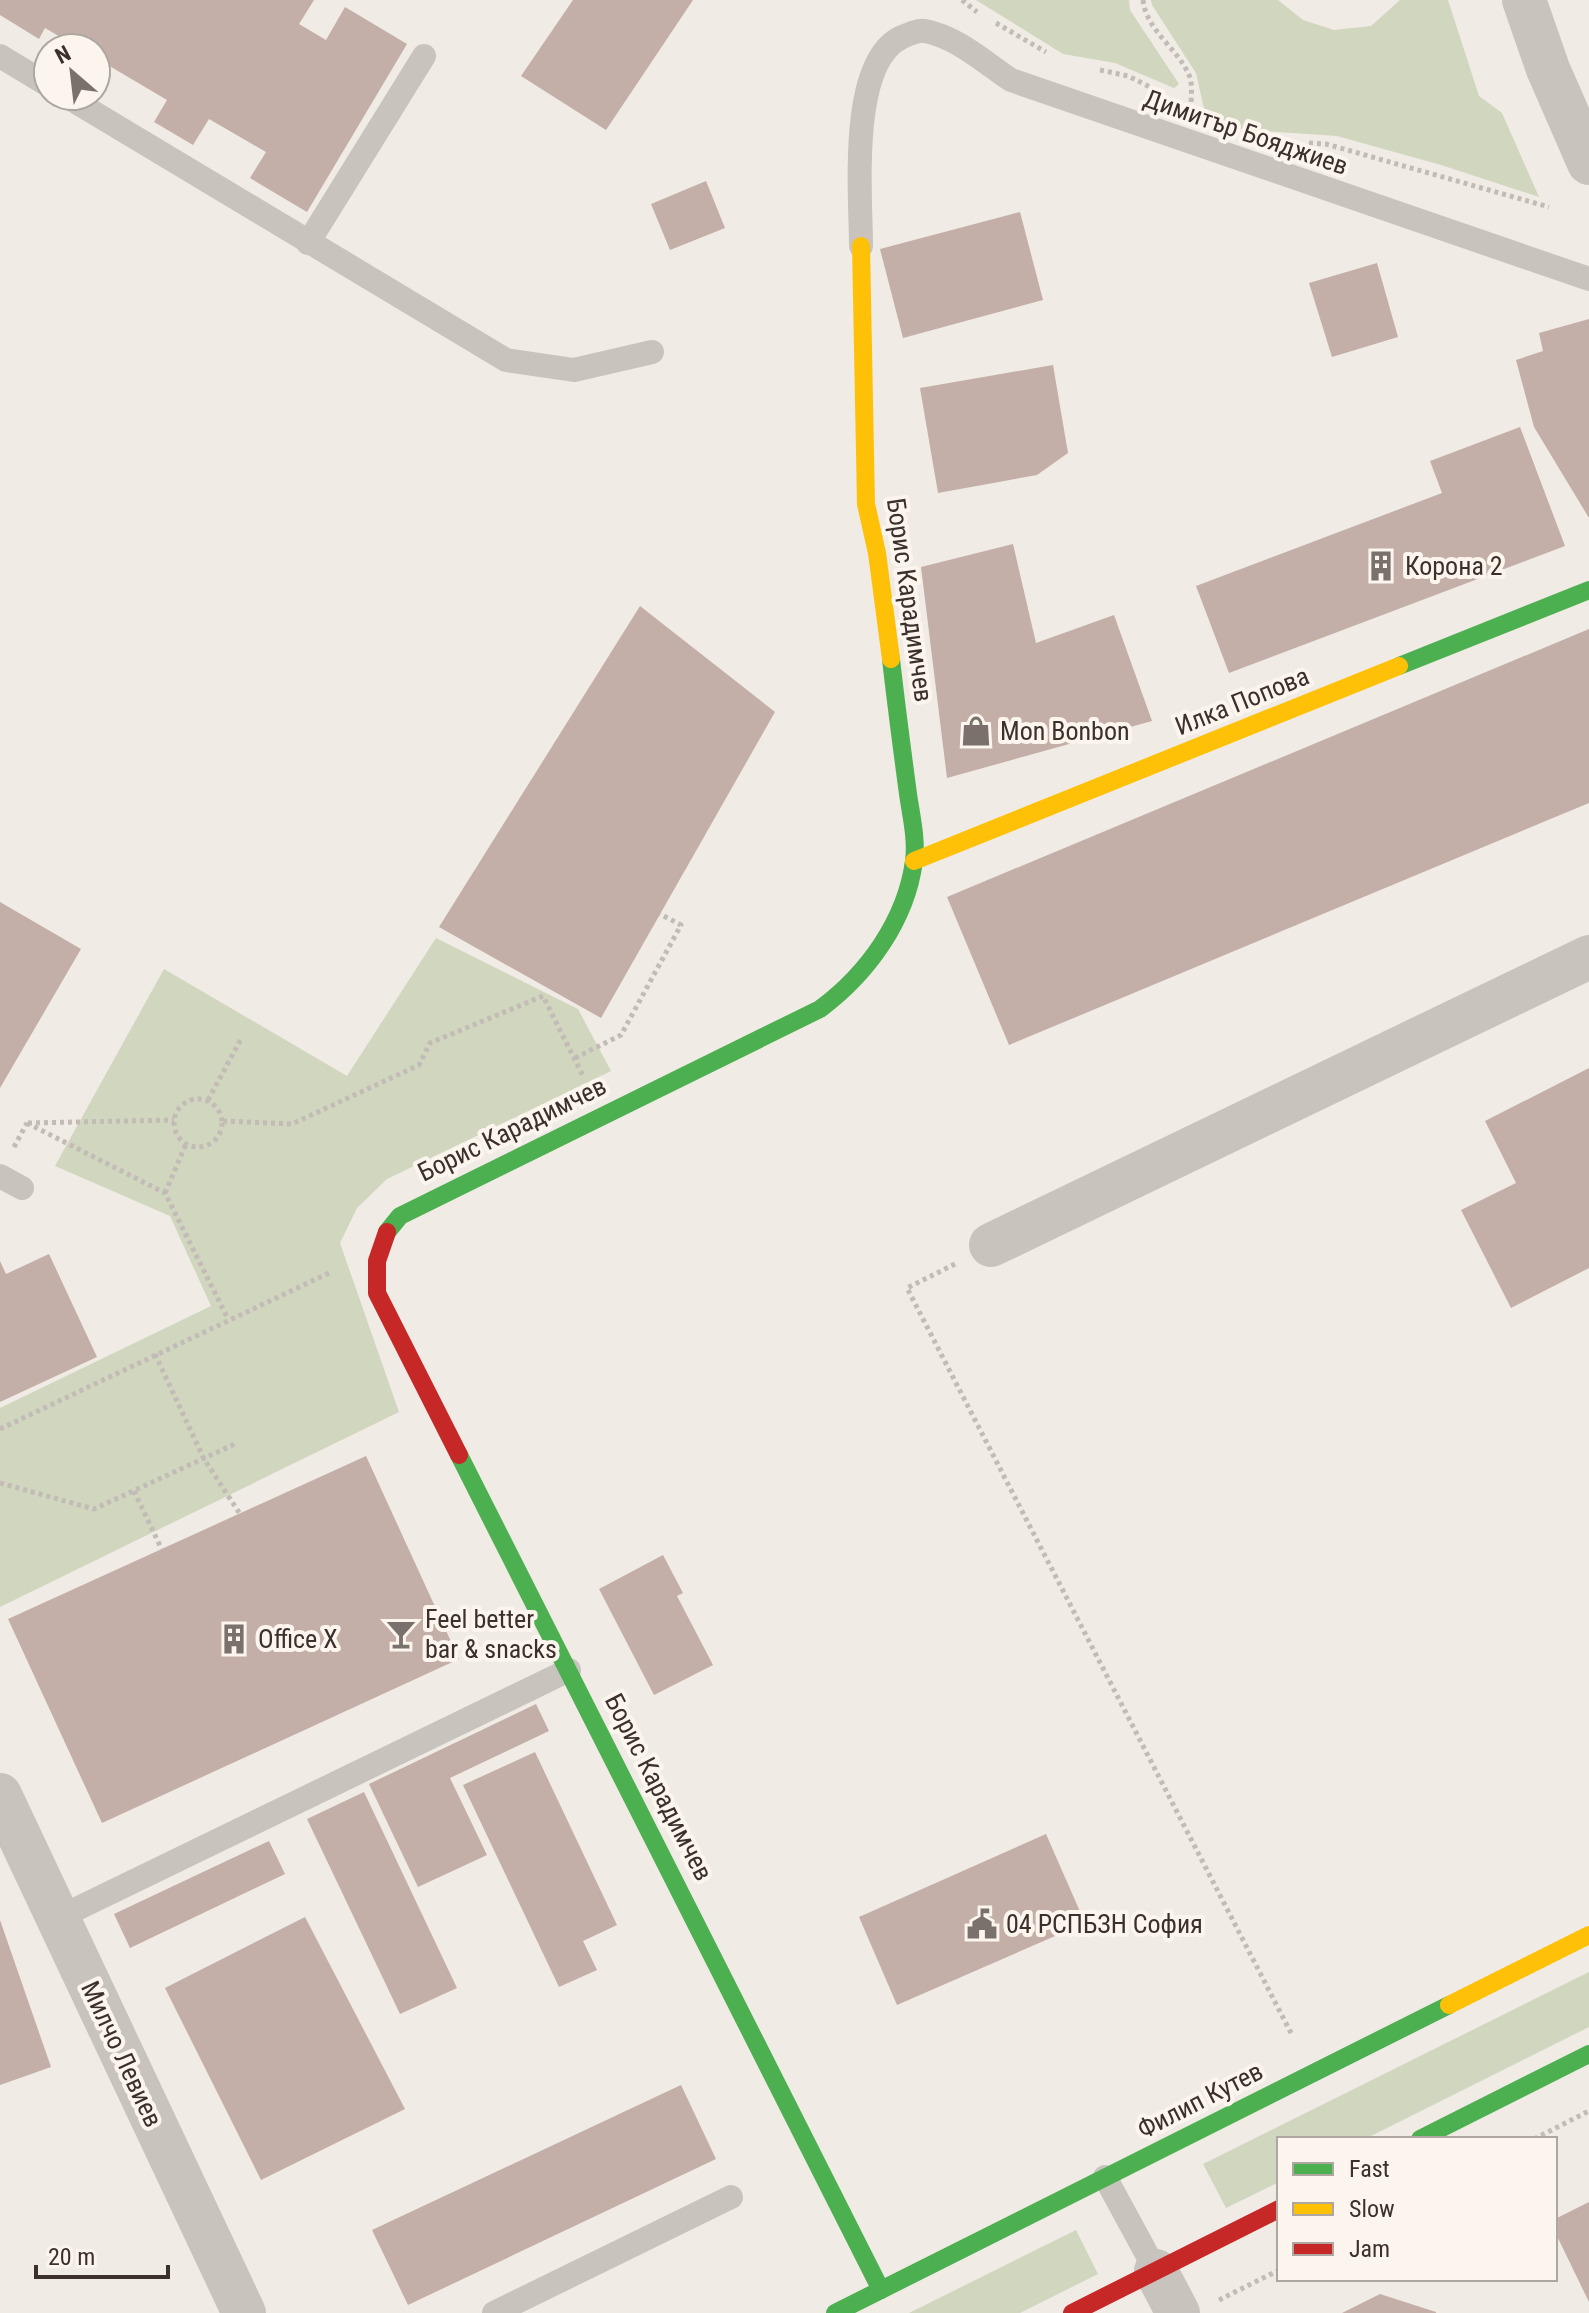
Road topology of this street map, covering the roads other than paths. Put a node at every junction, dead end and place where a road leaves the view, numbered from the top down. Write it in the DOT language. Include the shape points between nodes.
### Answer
graph roads {
  1 [pos="1524,0"];
  2 [pos="894,40"];
  3 [pos="0,56"];
  4 [pos="424,56"];
  5 [pos="32,75"];
  6 [pos="92,112"];
  7 [pos="1589,163"];
  8 [pos="308,243"];
  9 [pos="861,246"];
  10 [pos="1589,279"];
  11 [pos="652,352"];
  12 [pos="1589,590"];
  13 [pos="914,861"];
  14 [pos="1589,957"];
  15 [pos="0,1176"];
  16 [pos="22,1188"];
  17 [pos="991,1245"];
  18 [pos="569,1670"];
  19 [pos="3,1809"];
  20 [pos="58,1918"];
  21 [pos="1589,1935"];
  22 [pos="1589,2054"];
  23 [pos="1424,2137"];
  24 [pos="1105,2177"];
  25 [pos="731,2197"];
  26 [pos="1277,2210"];
  27 [pos="1156,2271"];
  28 [pos="881,2290"];
  29 [pos="1196,2308"];
  30 [pos="244,2313"];
  31 [pos="494,2313"];
  32 [pos="835,2313"];
  33 [pos="1072,2313"];
  1 -- 7 [label="street"];
  2 -- 9 [label="lane, Борис Карадимчев" via="874,65 866,89"];
  2 -- 10 [label="lane, Димитър Бояджиев" via="927,31 1011,80"];
  3 -- 5 [label="lane"];
  4 -- 8 [label="lane"];
  6 -- 8 [label="lane"];
  8 -- 11 [label="lane" via="506,360 574,370"];
  9 -- 13 [label="street, Борис Карадимчев" via="866,504 877,553"];
  12 -- 13 [label="street, Илка Попова"];
  13 -- 18 [label="street, Борис Карадимчев" via="889,931 867,966 820,1009 400,1216 385,1231 375,1273 377,1293"];
  14 -- 17 [label="street"];
  15 -- 16 [label="lane"];
  18 -- 20 [label="lane"];
  18 -- 28 [label="street, Борис Карадимчев"];
  19 -- 20 [label="street, Милчо Левиев"];
  20 -- 30 [label="street, Милчо Левиев"];
  21 -- 24 [label="street, Филип Кутев"];
  22 -- 23 [label="street"];
  24 -- 27 [label="lane"];
  24 -- 28 [label="street, Филип Кутев"];
  25 -- 31 [label="lane"];
  26 -- 27 [label="street"];
  27 -- 29 [label="street"];
  27 -- 33 [label="street"];
  28 -- 32 [label="street, Филип Кутев"];
}
